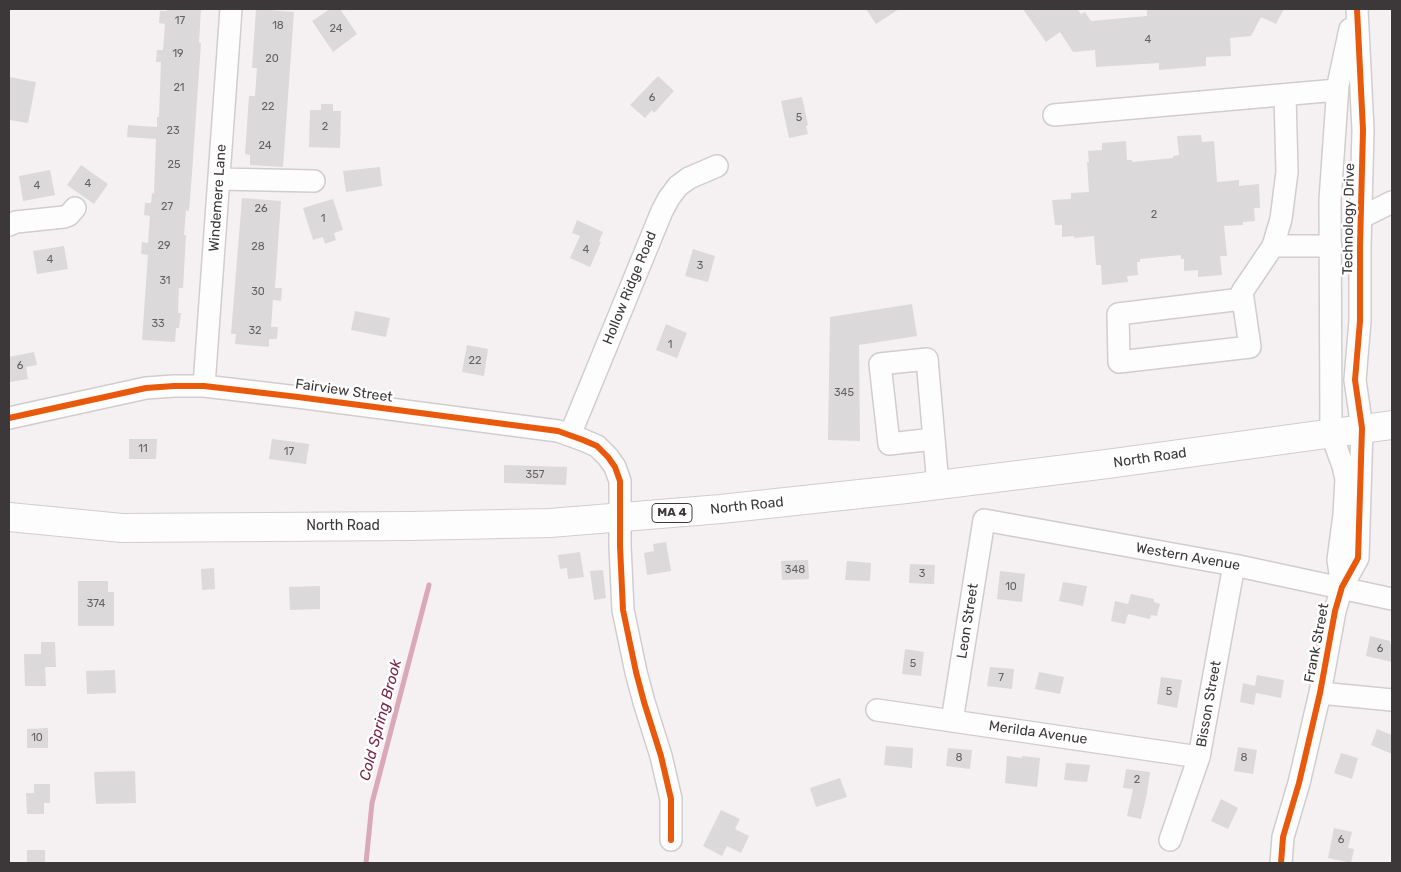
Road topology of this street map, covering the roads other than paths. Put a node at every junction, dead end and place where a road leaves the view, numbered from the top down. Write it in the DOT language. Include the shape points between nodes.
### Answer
graph roads {
  1 [pos="231,9"];
  2 [pos="1355,9"];
  3 [pos="1337,90"];
  4 [pos="1285,95"];
  5 [pos="1054,115"];
  6 [pos="718,166"];
  7 [pos="219,179"];
  8 [pos="314,181"];
  9 [pos="1392,202"];
  10 [pos="75,208"];
  11 [pos="1360,218"];
  12 [pos="9,225"];
  13 [pos="1273,246"];
  14 [pos="1330,246"];
  15 [pos="1242,299"];
  16 [pos="204,386"];
  17 [pos="9,418"];
  18 [pos="1392,425"];
  19 [pos="1362,428"];
  20 [pos="1331,433"];
  21 [pos="570,435"];
  22 [pos="934,439"];
  23 [pos="938,485"];
  24 [pos="9,517"];
  25 [pos="620,517"];
  26 [pos="984,520"];
  27 [pos="1234,565"];
  28 [pos="1342,587"];
  29 [pos="1392,599"];
  30 [pos="1320,693"];
  31 [pos="1392,700"];
  32 [pos="877,710"];
  33 [pos="952,721"];
  34 [pos="1199,756"];
  35 [pos="671,840"];
  36 [pos="1170,840"];
  37 [pos="1281,863"];
  1 -- 7 [label="street, Windemere Lane"];
  2 -- 3 [label="street, Technology Drive"];
  2 -- 11 [label="street, Technology Drive" via="1363,130"];
  3 -- 4 [label="street"];
  3 -- 14 [label="street, Technology Drive"];
  4 -- 5 [label="street"];
  4 -- 13 [label="street" via="1287,172 1281,219"];
  6 -- 21 [label="street, Hollow Ridge Road" via="689,178 669,198"];
  7 -- 8 [label="street"];
  7 -- 16 [label="street, Windemere Lane"];
  9 -- 11 [label="street"];
  10 -- 12 [label="street" via="64,217"];
  11 -- 19 [label="street, Technology Drive" via="1360,321 1355,380"];
  13 -- 14 [label="street"];
  13 -- 15 [label="street" via="1242,292"];
  14 -- 20 [label="street, Technology Drive"];
  15 -- 15 [label="street" via="1250,347 1119,362 1118,314"];
  16 -- 17 [label="street, Fairview Street" via="146,388"];
  16 -- 21 [label="street, Fairview Street"];
  18 -- 19 [label="main road, North Road / MA 4"];
  19 -- 20 [label="main road, North Road / MA 4"];
  19 -- 28 [label="street, Frank Street" via="1358,558"];
  20 -- 23 [label="main road, North Road / MA 4"];
  20 -- 28 [label="street, Frank Street" via="1346,479 1338,560"];
  21 -- 25 [label="street, Fairview Street" via="597,446 615,467 620,481"];
  22 -- 23 [label="street"];
  23 -- 25 [label="main road, North Road / MA 4"];
  24 -- 25 [label="main road, North Road / MA 4" via="122,528 550,523"];
  25 -- 35 [label="street, Fairview Street" via="623,610 636,672 671,798"];
  26 -- 27 [label="street, Western Avenue"];
  26 -- 33 [label="street, Leon Street"];
  27 -- 28 [label="street, Western Avenue"];
  27 -- 34 [label="street, Bisson Street"];
  28 -- 29 [label="street, Western Avenue"];
  28 -- 30 [label="street, Frank Street"];
  30 -- 31 [label="street"];
  30 -- 37 [label="street, Frank Street" via="1283,837"];
  32 -- 33 [label="street, Merilda Avenue"];
  33 -- 34 [label="street, Merilda Avenue"];
  34 -- 36 [label="street, Bisson Street"];
}
